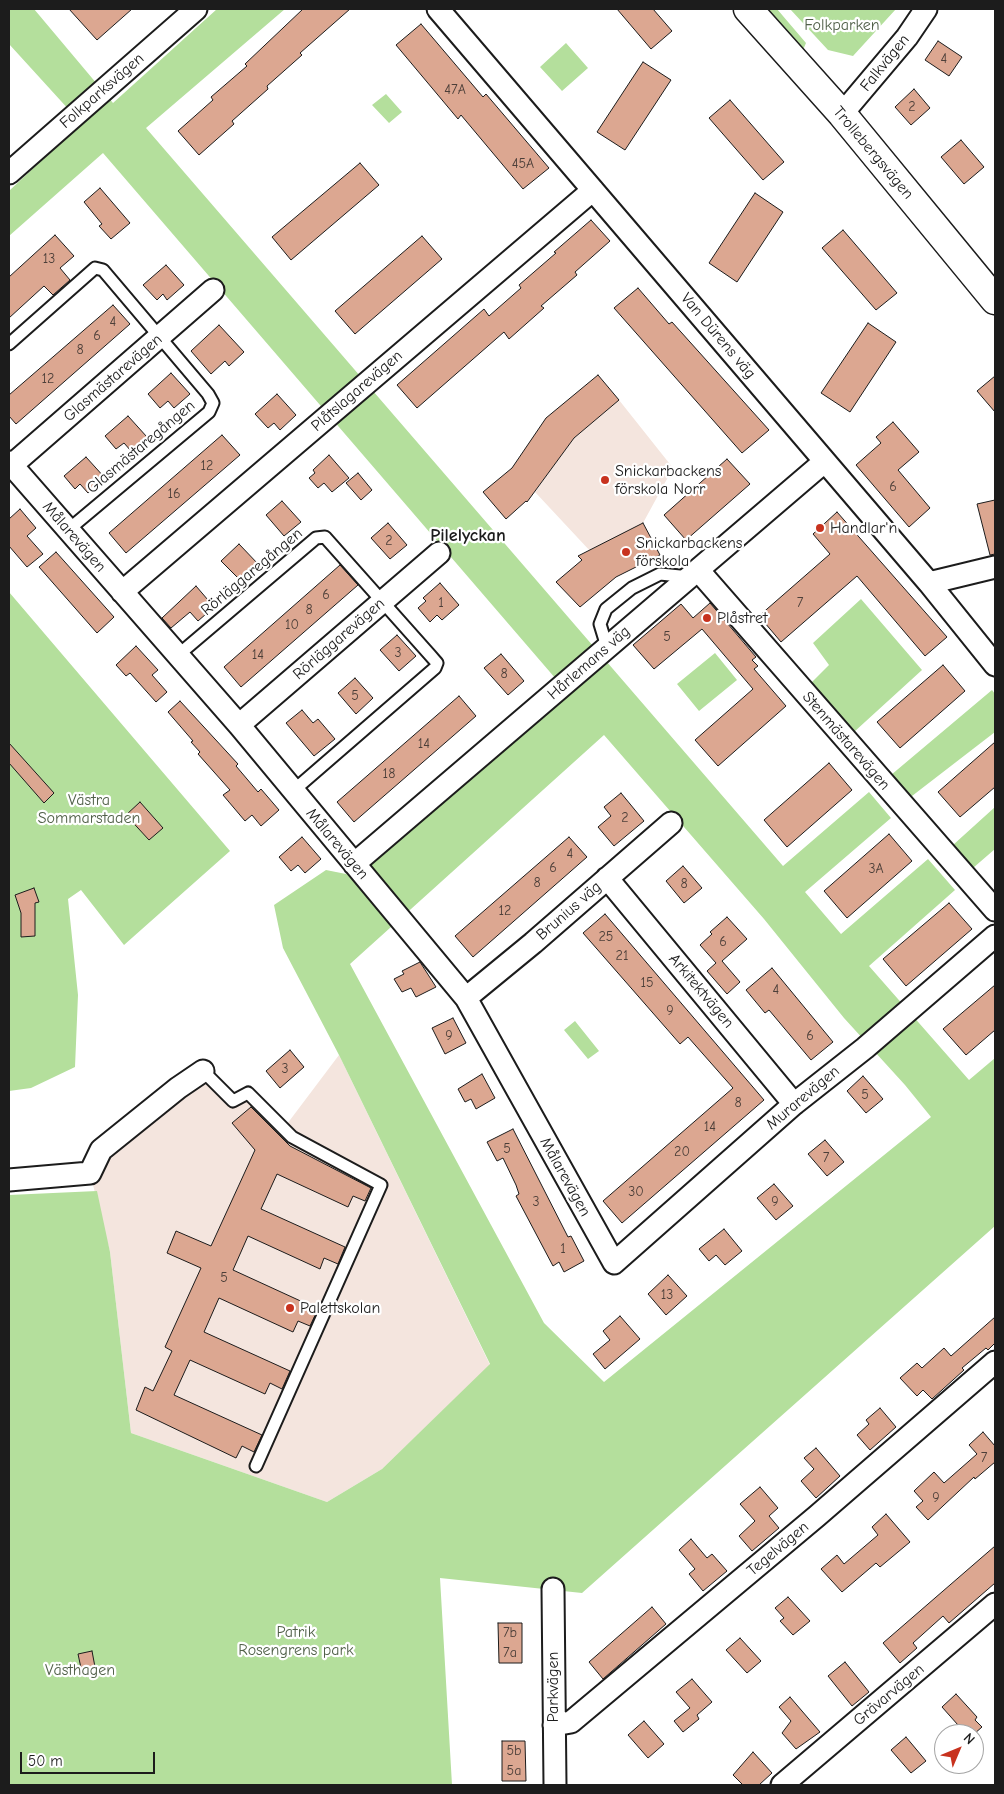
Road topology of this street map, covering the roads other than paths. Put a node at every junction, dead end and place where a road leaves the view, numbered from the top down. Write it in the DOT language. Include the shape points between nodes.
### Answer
graph roads {
  1 [pos="196,9"];
  2 [pos="438,9"];
  3 [pos="748,9"];
  4 [pos="926,9"];
  5 [pos="842,114"];
  6 [pos="9,174"];
  7 [pos="593,190"];
  8 [pos="213,290"];
  9 [pos="995,300"];
  10 [pos="160,338"];
  11 [pos="9,344"];
  12 [pos="824,462"];
  13 [pos="10,464"];
  14 [pos="68,530"];
  15 [pos="439,553"];
  16 [pos="994,570"];
  17 [pos="694,573"];
  18 [pos="929,582"];
  19 [pos="122,592"];
  20 [pos="383,600"];
  21 [pos="607,647"];
  22 [pos="178,656"];
  23 [pos="995,665"];
  24 [pos="239,725"];
  25 [pos="293,791"];
  26 [pos="670,822"];
  27 [pos="354,864"];
  28 [pos="607,878"];
  29 [pos="995,910"];
  30 [pos="995,936"];
  31 [pos="466,998"];
  32 [pos="203,1071"];
  33 [pos="794,1104"];
  34 [pos="9,1180"];
  35 [pos="614,1263"];
  36 [pos="995,1362"];
  37 [pos="256,1466"];
  38 [pos="553,1590"];
  39 [pos="995,1604"];
  40 [pos="554,1725"];
  41 [pos="554,1785"];
  42 [pos="782,1785"];
  1 -- 6 [label="street, Folkparksvägen"];
  2 -- 7 [label="street, Van Dürens väg"];
  3 -- 5 [label="street, Trollebergsvägen"];
  4 -- 5 [label="street, Falkvägen" via="907,37"];
  5 -- 9 [label="street, Trollebergsvägen"];
  7 -- 12 [label="street, Van Dürens väg"];
  7 -- 19 [label="street, Plåtslagarevägen"];
  8 -- 10 [label="street, Glasmästarevägen"];
  10 -- 11 [label="lane, Glasmästaregången" via="103,270 96,268"];
  10 -- 13 [label="street, Glasmästarevägen"];
  10 -- 14 [label="lane, Glasmästaregången" via="213,402 208,412"];
  12 -- 17 [label="street, Hårlemans väg"];
  12 -- 18 [label="street, Van Dürens väg"];
  13 -- 14 [label="street, Målarevägen"];
  14 -- 19 [label="street, Målarevägen"];
  15 -- 20 [label="street, Rörläggarevägen"];
  16 -- 18 [label="street"];
  17 -- 21 [label="street, Hårlemans väg"];
  17 -- 21 [label="lane" via="660,574 632,588 606,609 600,624"];
  17 -- 29 [label="street, Stenmästarevägen"];
  18 -- 23 [label="street, Van Dürens väg"];
  19 -- 22 [label="street, Målarevägen"];
  20 -- 22 [label="lane, Rörläggaregången" via="334,544 325,537 316,538"];
  20 -- 24 [label="street, Rörläggarevägen"];
  20 -- 25 [label="lane, Rörläggaregången" via="437,663 435,668"];
  21 -- 27 [label="street, Hårlemans väg"];
  22 -- 24 [label="street, Målarevägen"];
  24 -- 25 [label="street, Målarevägen"];
  25 -- 27 [label="street, Målarevägen"];
  26 -- 28 [label="street, Brunius väg"];
  27 -- 31 [label="street, Målarevägen"];
  28 -- 31 [label="street, Brunius väg"];
  28 -- 33 [label="street, Arkitektvägen"];
  30 -- 33 [label="street, Murarevägen" via="865,1048"];
  31 -- 35 [label="street, Målarevägen"];
  32 -- 34 [label="street" via="101,1150 90,1174"];
  32 -- 37 [label="lane" via="233,1101 248,1093 292,1137 381,1185"];
  33 -- 35 [label="street, Murarevägen"];
  36 -- 40 [label="street, Tegelvägen" via="571,1722"];
  38 -- 40 [label="street, Parkvägen"];
  39 -- 42 [label="street, Grävarvägen"];
  40 -- 41 [label="street, Parkvägen"];
}
